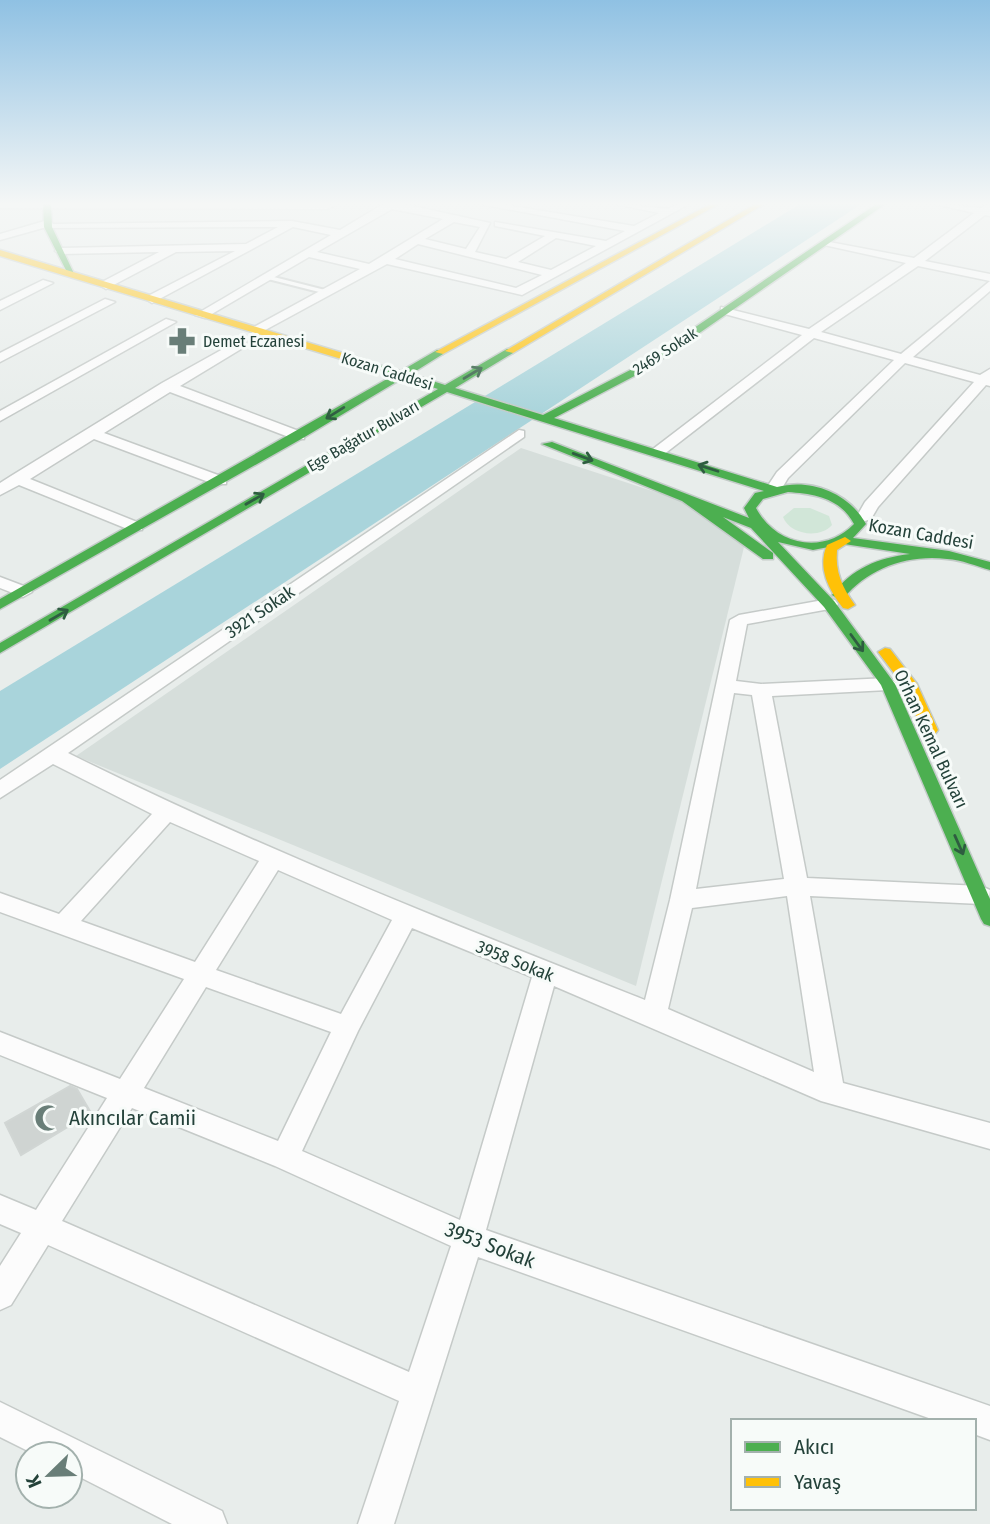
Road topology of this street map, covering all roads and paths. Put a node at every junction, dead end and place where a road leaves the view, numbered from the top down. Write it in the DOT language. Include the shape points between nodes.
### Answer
graph roads {
  1 [pos="33,274"];
  2 [pos="45,274"];
  3 [pos="56,274"];
  4 [pos="137,274"];
  5 [pos="197,274"];
  6 [pos="272,274"];
  7 [pos="359,274"];
  8 [pos="444,274"];
  9 [pos="553,274"];
  10 [pos="585,274"];
  11 [pos="642,274"];
  12 [pos="780,274"];
  13 [pos="898,274"];
  14 [pos="972,274"];
  15 [pos="266,278"];
  16 [pos="990,278"];
  17 [pos="55,279"];
  18 [pos="990,285"];
  19 [pos="327,292"];
  20 [pos="107,294"];
  21 [pos="152,299"];
  22 [pos="0,306"];
  23 [pos="725,310"];
  24 [pos="201,315"];
  25 [pos="170,322"];
  26 [pos="812,333"];
  27 [pos="250,341"];
  28 [pos="0,358"];
  29 [pos="901,360"];
  30 [pos="399,374"];
  31 [pos="987,378"];
  32 [pos="369,385"];
  33 [pos="167,386"];
  34 [pos="447,389"];
  35 [pos="422,401"];
  36 [pos="440,407"];
  37 [pos="0,416"];
  38 [pos="544,419"];
  39 [pos="493,425"];
  40 [pos="93,434"];
  41 [pos="519,434"];
  42 [pos="299,436"];
  43 [pos="658,452"];
  44 [pos="17,479"];
  45 [pos="220,481"];
  46 [pos="654,483"];
  47 [pos="0,490"];
  48 [pos="773,490"];
  49 [pos="867,517"];
  50 [pos="755,525"];
  51 [pos="136,527"];
  52 [pos="845,541"];
  53 [pos="949,555"];
  54 [pos="990,566"];
  55 [pos="0,582"];
  56 [pos="815,590"];
  57 [pos="23,592"];
  58 [pos="834,599"];
  59 [pos="0,605"];
  60 [pos="0,649"];
  61 [pos="888,684"];
  62 [pos="727,685"];
  63 [pos="761,690"];
  64 [pos="937,746"];
  65 [pos="52,754"];
  66 [pos="0,790"];
  67 [pos="167,812"];
  68 [pos="273,858"];
  69 [pos="797,886"];
  70 [pos="981,895"];
  71 [pos="682,900"];
  72 [pos="0,902"];
  73 [pos="406,916"];
  74 [pos="990,919"];
  75 [pos="63,925"];
  76 [pos="545,974"];
  77 [pos="203,975"];
  78 [pos="654,1015"];
  79 [pos="346,1027"];
  80 [pos="0,1043"];
  81 [pos="831,1092"];
  82 [pos="127,1095"];
  83 [pos="990,1136"];
  84 [pos="285,1157"];
  85 [pos="0,1209"];
  86 [pos="41,1226"];
  87 [pos="469,1239"];
  88 [pos="0,1294"];
  89 [pos="419,1393"];
  90 [pos="0,1419"];
  91 [pos="990,1423"];
  92 [pos="209,1524"];
  93 [pos="376,1524"];
  1 -- 17 [label="main road, Kozan Caddesi"];
  2 -- 17 [label="main road, Kozan Caddesi"];
  3 -- 17 [label="main road"];
  4 -- 20 [label="street"];
  5 -- 21 [label="street"];
  6 -- 15 [label="street"];
  7 -- 19 [label="street"];
  8 -- 9 [label="street" via="518,292"];
  10 -- 30 [label="main road, Ege Bağatur Bulvarı"];
  34 -- 11 [label="main road, Ege Bağatur Bulvarı, one-way"];
  12 -- 23 [label="main road, 2469 Sokak"];
  13 -- 26 [label="street"];
  14 -- 16 [label="street"];
  15 -- 19 [label="lane"];
  15 -- 24 [label="street"];
  17 -- 20 [label="main road, Kozan Caddesi"];
  17 -- 20 [label="main road, Kozan Caddesi"];
  17 -- 22 [label="street"];
  18 -- 29 [label="street"];
  19 -- 27 [label="street"];
  20 -- 21 [label="main road, Kozan Caddesi"];
  20 -- 25 [label="main road, Kozan Caddesi"];
  20 -- 28 [label="street"];
  21 -- 24 [label="main road, Kozan Caddesi"];
  23 -- 26 [label="street"];
  23 -- 38 [label="main road, 2469 Sokak" via="642,368"];
  24 -- 27 [label="main road, Kozan Caddesi"];
  25 -- 27 [label="main road, Kozan Caddesi"];
  25 -- 37 [label="street"];
  26 -- 29 [label="street"];
  26 -- 43 [label="street"];
  27 -- 30 [label="main road, Kozan Caddesi"];
  27 -- 33 [label="street"];
  29 -- 31 [label="street"];
  29 -- 48 [label="street" via="782,475"];
  30 -- 32 [label="main road, Ege Bağatur Bulvarı"];
  30 -- 34 [label="main road, Kozan Caddesi"];
  31 -- 49 [label="street" via="871,505"];
  32 -- 35 [label="main road, Kozan Caddesi"];
  32 -- 42 [label="main road, Ege Bağatur Bulvarı, one-way"];
  33 -- 40 [label="street"];
  33 -- 42 [label="street"];
  34 -- 35 [label="main road, Ege Bağatur Bulvarı"];
  34 -- 38 [label="main road, Kozan Caddesi"];
  35 -- 36 [label="main road, Kozan Caddesi"];
  60 -- 35 [label="main road, Ege Bağatur Bulvarı, one-way"];
  38 -- 43 [label="main road, Kozan Caddesi"];
  39 -- 41 [label="main road"];
  40 -- 44 [label="street"];
  40 -- 45 [label="street"];
  41 -- 46 [label="main road, one-way"];
  41 -- 65 [label="street, 3921 Sokak"];
  42 -- 45 [label="main road, Ege Bağatur Bulvarı"];
  48 -- 43 [label="main road, Kozan Caddesi, one-way"];
  44 -- 47 [label="street"];
  44 -- 51 [label="street"];
  45 -- 51 [label="main road, Ege Bağatur Bulvarı"];
  46 -- 50 [label="main road"];
  46 -- 56 [label="main road" via="713,515"];
  48 -- 49 [label="main road, Kozan Caddesi" via="819,491"];
  48 -- 50 [label="main road" via="762,493 750,508"];
  49 -- 52 [label="main road"];
  50 -- 52 [label="main road, Kozan Caddesi" via="785,541 809,545"];
  50 -- 56 [label="main road"];
  51 -- 57 [label="main road, Ege Bağatur Bulvarı"];
  52 -- 53 [label="main road, Kozan Caddesi"];
  52 -- 58 [label="main road" via="831,548 826,567"];
  53 -- 54 [label="main road, Kozan Caddesi"];
  53 -- 58 [label="main road" via="908,556 878,563 852,578"];
  55 -- 57 [label="street"];
  56 -- 58 [label="main road, Orhan Kemal Bulvarı"];
  57 -- 59 [label="main road, Ege Bağatur Bulvarı"];
  58 -- 61 [label="main road, Orhan Kemal Bulvarı, one-way"];
  58 -- 62 [label="street" via="739,620"];
  58 -- 64 [label="main road, Orhan Kemal Bulvarı" via="910,684"];
  61 -- 63 [label="street"];
  61 -- 70 [label="main road, Orhan Kemal Bulvarı, one-way"];
  62 -- 63 [label="street"];
  62 -- 71 [label="street"];
  63 -- 69 [label="street"];
  65 -- 66 [label="street, 3921 Sokak"];
  65 -- 67 [label="street, 3958 Sokak"];
  67 -- 68 [label="street, 3958 Sokak"];
  67 -- 75 [label="street"];
  68 -- 73 [label="street, 3958 Sokak"];
  68 -- 77 [label="street"];
  69 -- 70 [label="street"];
  69 -- 71 [label="street"];
  69 -- 81 [label="street"];
  70 -- 74 [label="main road, Orhan Kemal Bulvarı"];
  71 -- 78 [label="street"];
  72 -- 75 [label="street"];
  73 -- 76 [label="street, 3958 Sokak"];
  73 -- 79 [label="street"];
  75 -- 77 [label="street"];
  76 -- 78 [label="street, 3958 Sokak"];
  76 -- 87 [label="street"];
  77 -- 79 [label="street"];
  77 -- 82 [label="street"];
  78 -- 81 [label="street, 3958 Sokak"];
  79 -- 84 [label="street"];
  80 -- 82 [label="street, 3953 Sokak"];
  81 -- 83 [label="street, 3958 Sokak"];
  82 -- 84 [label="street, 3953 Sokak"];
  82 -- 86 [label="street"];
  84 -- 87 [label="street, 3953 Sokak"];
  85 -- 86 [label="street"];
  86 -- 88 [label="street"];
  86 -- 89 [label="street"];
  87 -- 89 [label="street"];
  87 -- 91 [label="street, 3953 Sokak"];
  89 -- 93 [label="street"];
  90 -- 92 [label="street"];
}
